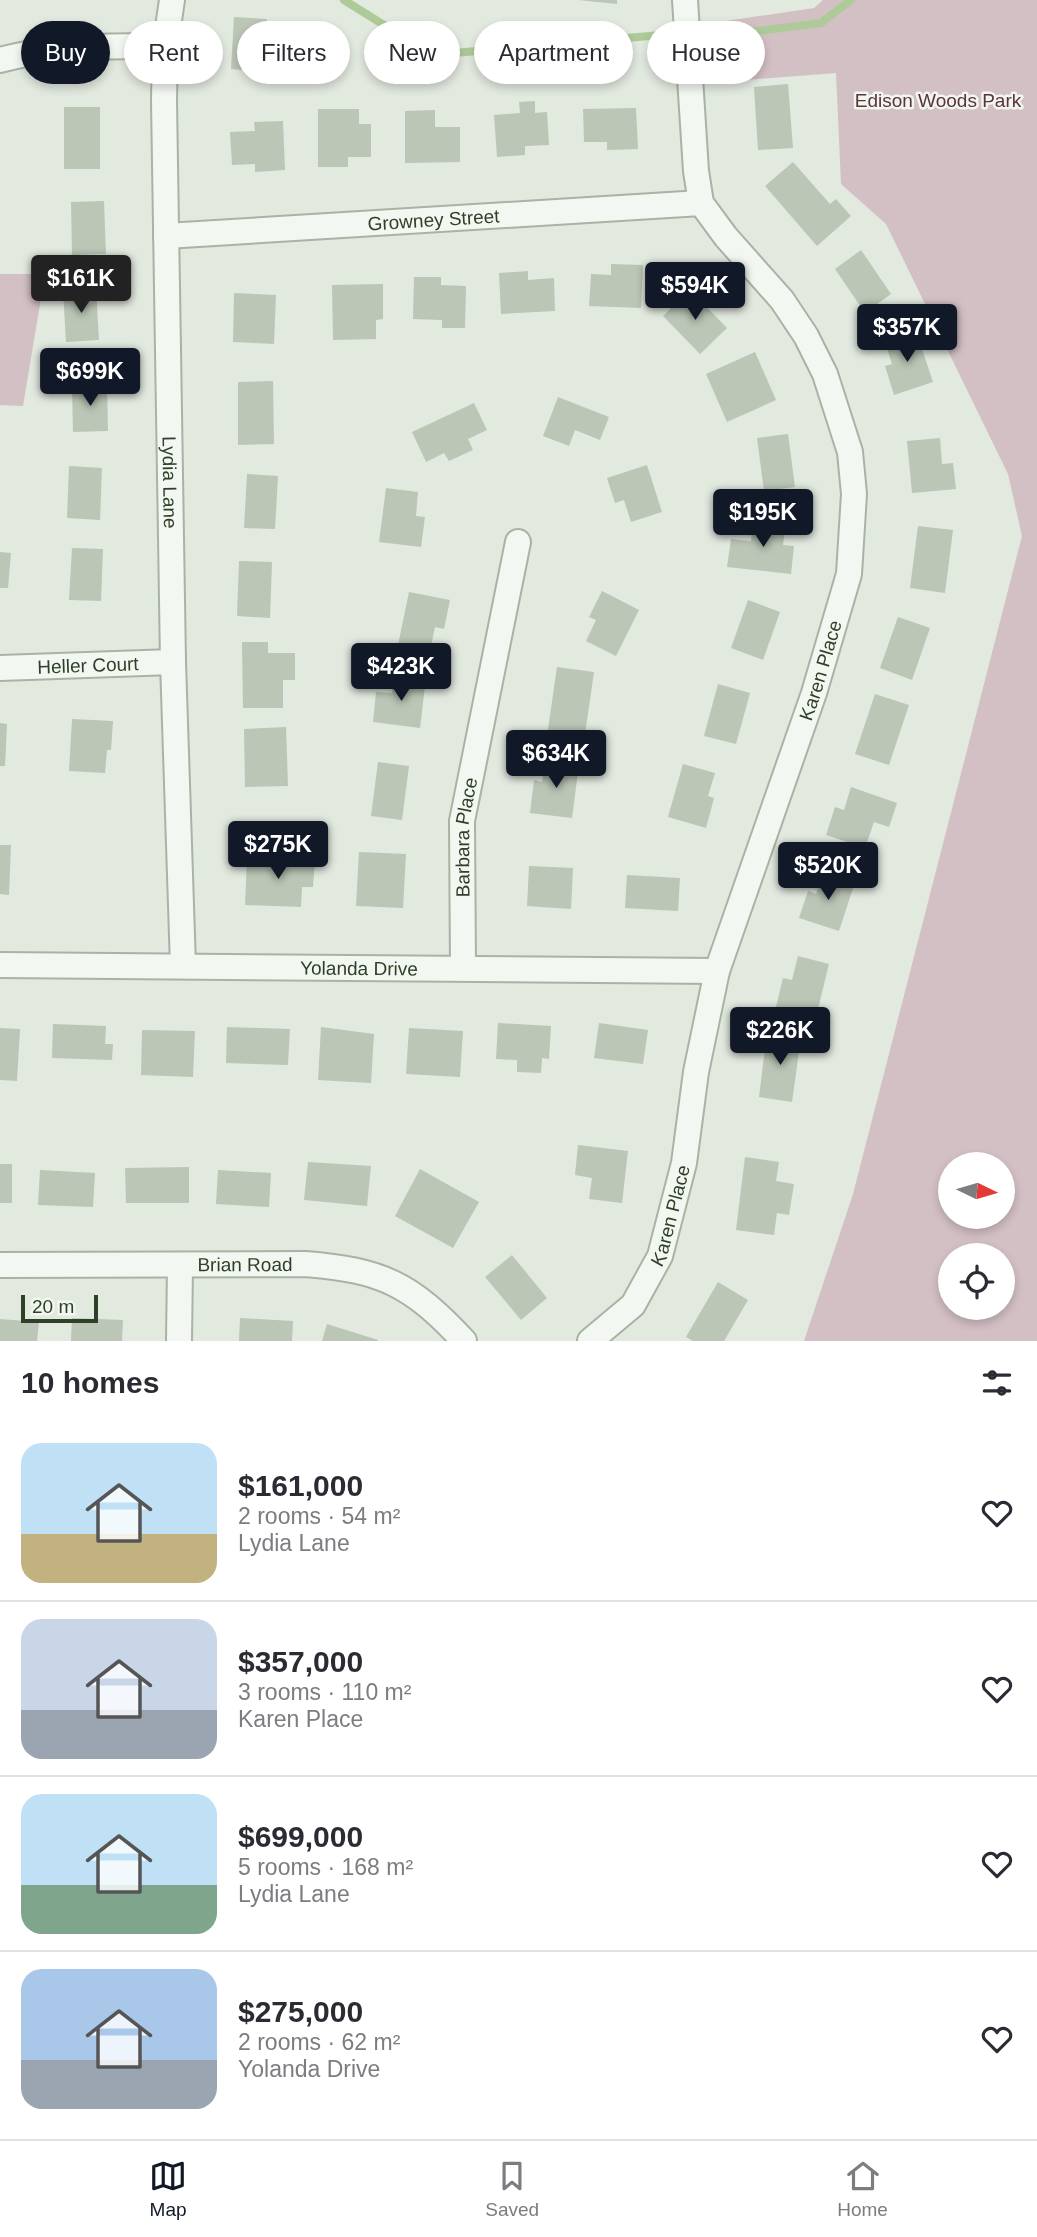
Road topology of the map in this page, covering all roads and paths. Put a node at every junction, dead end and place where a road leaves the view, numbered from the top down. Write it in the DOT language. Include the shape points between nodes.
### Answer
graph roads {
  1 [pos="172,0"];
  2 [pos="685,0"];
  3 [pos="169,21"];
  4 [pos="124,46"];
  5 [pos="0,60"];
  6 [pos="165,84"];
  7 [pos="701,203"];
  8 [pos="166,236"];
  9 [pos="518,542"];
  10 [pos="173,662"];
  11 [pos="0,668"];
  12 [pos="0,965"];
  13 [pos="183,966"];
  14 [pos="463,968"];
  15 [pos="717,971"];
  16 [pos="0,1265"];
  17 [pos="180,1267"];
  18 [pos="179,1341"];
  19 [pos="464,1341"];
  20 [pos="590,1341"];
  1 -- 3 [label="street, Lydia Lane"];
  2 -- 7 [label="street, Karen Place"];
  4 -- 5 [label="street" via="21,54"];
  6 -- 8 [label="street, Lydia Lane"];
  7 -- 8 [label="street, Growney Street"];
  7 -- 15 [label="street, Karen Place" via="806,336 840,414 854,494 849,574 814,693"];
  8 -- 10 [label="street, Lydia Lane"];
  9 -- 14 [label="street, Barbara Place" via="462,821"];
  10 -- 11 [label="street, Heller Court"];
  10 -- 13 [label="street, Lydia Lane"];
  12 -- 13 [label="street, Yolanda Drive"];
  13 -- 14 [label="street, Yolanda Drive"];
  14 -- 15 [label="street, Yolanda Drive"];
  15 -- 20 [label="street, Karen Place" via="696,1072 684,1163 660,1256 633,1305"];
  16 -- 17 [label="street, Brian Road"];
  17 -- 18 [label="street"];
  17 -- 19 [label="street, Brian Road" via="353,1268 397,1283 439,1314"];
}
